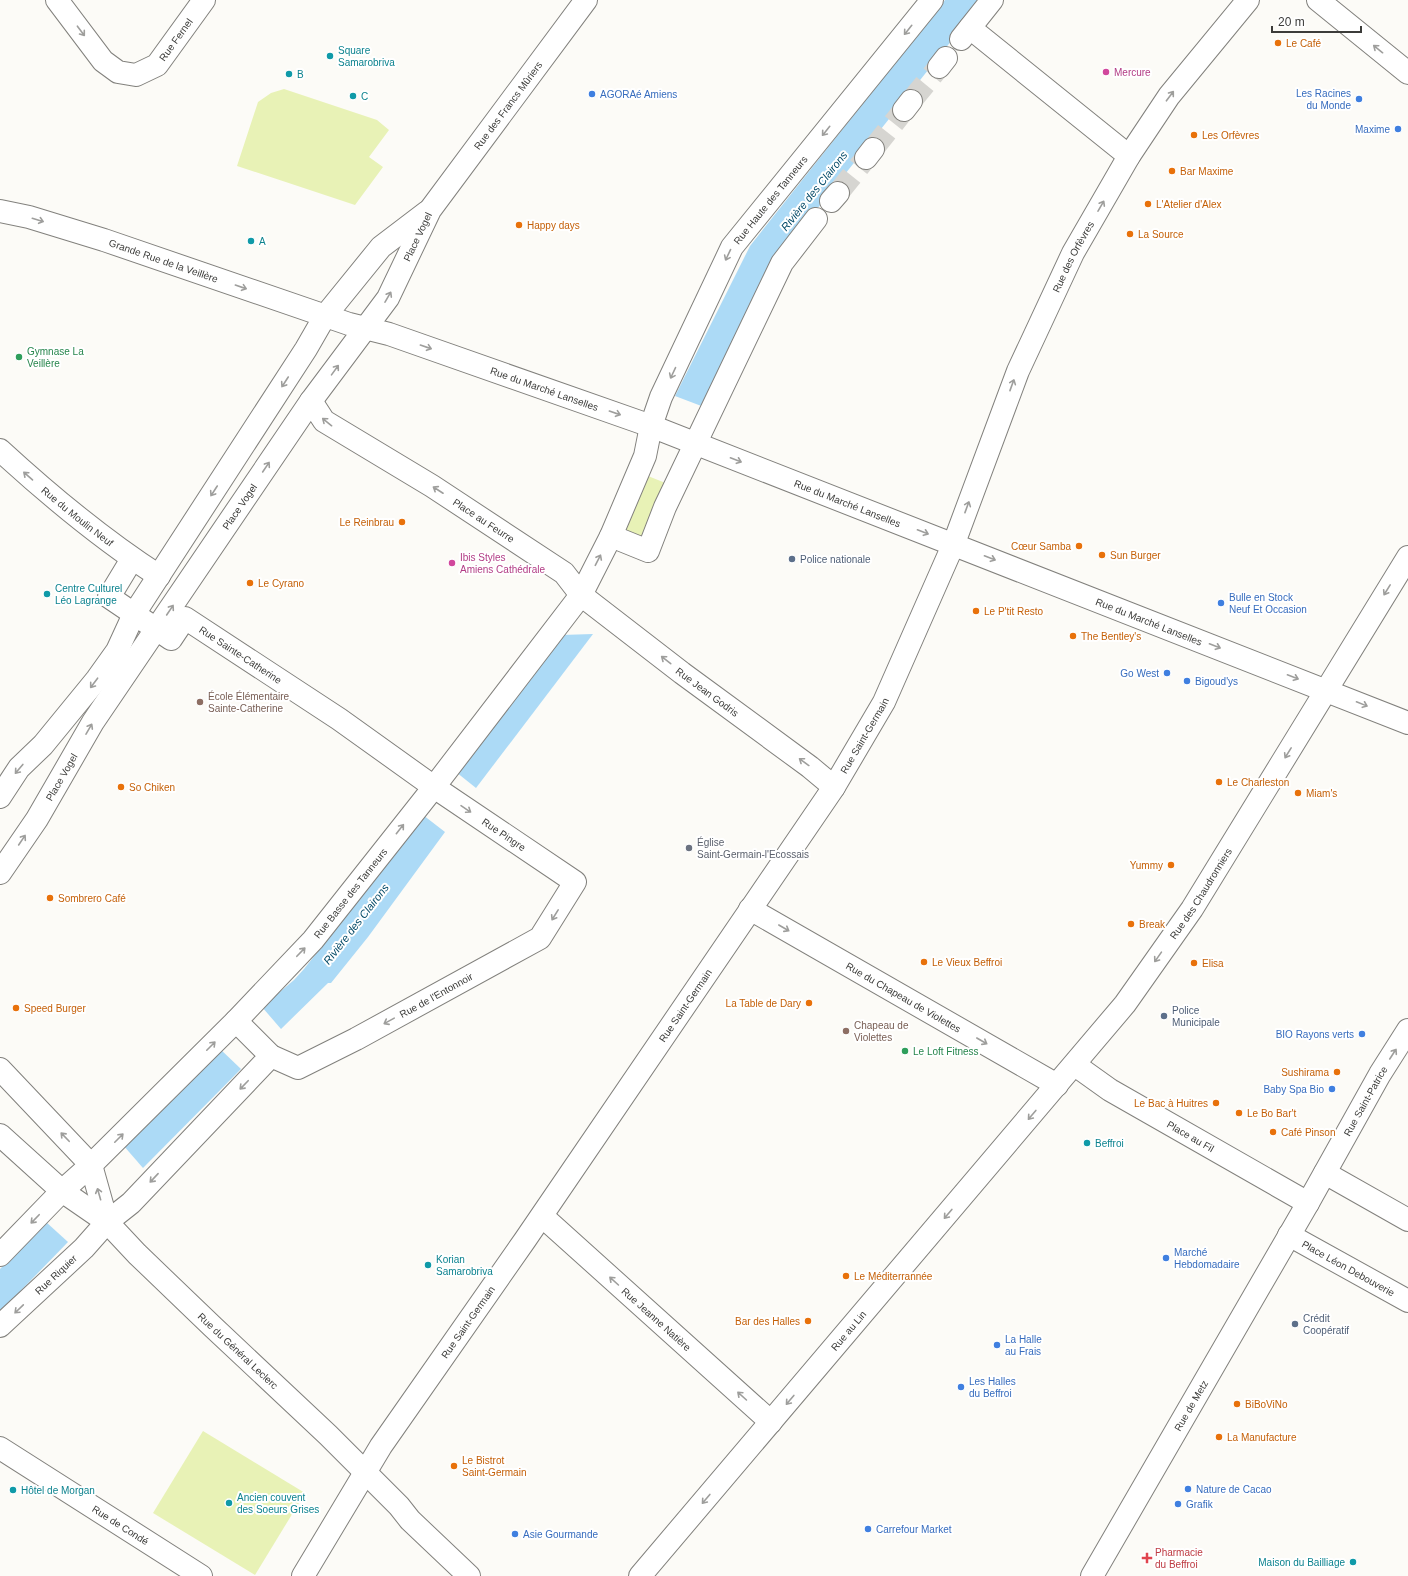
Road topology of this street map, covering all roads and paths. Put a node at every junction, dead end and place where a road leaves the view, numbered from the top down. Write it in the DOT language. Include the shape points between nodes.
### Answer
graph roads {
  1 [pos="57,0"];
  2 [pos="204,0"];
  3 [pos="586,0"];
  4 [pos="932,0"];
  5 [pos="992,0"];
  6 [pos="1248,0"];
  7 [pos="1318,0"];
  8 [pos="1408,74"];
  9 [pos="1129,156"];
  10 [pos="430,210"];
  11 [pos="0,211"];
  12 [pos="816,220"];
  13 [pos="325,316"];
  14 [pos="366,329"];
  15 [pos="311,401"];
  16 [pos="651,426"];
  17 [pos="695,444"];
  18 [pos="0,450"];
  19 [pos="611,536"];
  20 [pos="954,544"];
  21 [pos="1408,557"];
  22 [pos="132,559"];
  23 [pos="159,576"];
  24 [pos="581,595"];
  25 [pos="134,614"];
  26 [pos="157,628"];
  27 [pos="1326,690"];
  28 [pos="1408,723"];
  29 [pos="434,787"];
  30 [pos="834,787"];
  31 [pos="0,797"];
  32 [pos="0,873"];
  33 [pos="575,882"];
  34 [pos="750,909"];
  35 [pos="236,1020"];
  36 [pos="1408,1030"];
  37 [pos="271,1056"];
  38 [pos="1075,1065"];
  39 [pos="0,1069"];
  40 [pos="1058,1085"];
  41 [pos="0,1135"];
  42 [pos="91,1165"];
  43 [pos="1325,1173"];
  44 [pos="62,1191"];
  45 [pos="1308,1203"];
  46 [pos="542,1216"];
  47 [pos="1408,1220"];
  48 [pos="107,1222"];
  49 [pos="1289,1235"];
  50 [pos="0,1255"];
  51 [pos="1408,1302"];
  52 [pos="1,1326"];
  53 [pos="771,1422"];
  54 [pos="0,1448"];
  55 [pos="365,1473"];
  56 [pos="201,1576"];
  57 [pos="303,1576"];
  58 [pos="469,1576"];
  59 [pos="640,1576"];
  60 [pos="1092,1576"];
  1 -- 2 [label="street, Rue Fernel, one-way" via="103,61 118,72 136,75 157,66"];
  3 -- 10 [label="street, Rue des Francs Mûriers"];
  4 -- 16 [label="street, Rue Haute des Tanneurs, one-way" via="732,247 661,397"];
  5 -- 9 [label="street" via="966,34"];
  9 -- 6 [label="street, Rue des Orfèvres, one-way" via="1169,96"];
  8 -- 7 [label="street, one-way"];
  20 -- 9 [label="street, Rue des Orfèvres, one-way" via="1018,371 1073,253"];
  10 -- 13 [label="street, Place Vogel" via="381,247"];
  14 -- 10 [label="street, Place Vogel, one-way" via="388,298"];
  11 -- 13 [label="street, Grande Rue de la Veillère, one-way" via="29,217 104,240"];
  12 -- 17 [label="street" via="782,263"];
  13 -- 14 [label="street, Grande Rue de la Veillère"];
  13 -- 23 [label="street, Place Vogel, one-way"];
  15 -- 14 [label="street, Place Vogel, one-way"];
  14 -- 16 [label="street, Rue du Marché Lanselles, one-way" via="389,334"];
  24 -- 15 [label="street, Place au Feurre, one-way" via="564,573 432,486 324,421"];
  26 -- 15 [label="street, Place Vogel, one-way"];
  16 -- 17 [label="street, Rue du Marché Lanselles"];
  16 -- 19 [label="street" via="645,456"];
  17 -- 19 [label="street" via="665,506 648,551"];
  17 -- 20 [label="street, Rue du Marché Lanselles, one-way"];
  22 -- 18 [label="street, Rue du Moulin Neuf, one-way" via="29,477"];
  24 -- 19 [label="street, one-way"];
  20 -- 27 [label="street, Rue du Marché Lanselles, one-way"];
  20 -- 30 [label="street, Rue Saint-Germain" via="884,702"];
  21 -- 27 [label="street, Rue des Chaudronniers, one-way"];
  22 -- 23 [label="street, Rue du Moulin Neuf"];
  22 -- 25 [label="street, Rue Sainte-Catherine" via="109,596"];
  23 -- 25 [label="street, Place Vogel"];
  24 -- 29 [label="street, Rue Basse des Tanneurs"];
  30 -- 24 [label="street, Rue Jean Godris, one-way"];
  25 -- 26 [label="street, Rue Sainte-Catherine"];
  25 -- 31 [label="street, Place Vogel, one-way" via="116,651 97,679 43,745 19,768"];
  26 -- 29 [label="street, Rue Sainte-Catherine" via="171,639 184,618 339,719"];
  32 -- 26 [label="street, Place Vogel, one-way" via="37,819 93,722"];
  27 -- 28 [label="street, Rue du Marché Lanselles, one-way"];
  27 -- 38 [label="street, Rue des Chaudronniers, one-way" via="1192,909 1125,1004"];
  29 -- 33 [label="street, Rue Pingre, one-way"];
  35 -- 29 [label="street, Rue Basse des Tanneurs, one-way" via="313,940"];
  30 -- 34 [label="street, Rue Saint-Germain"];
  33 -- 37 [label="street, Rue de l'Entonnoir, one-way" via="540,938 298,1068"];
  34 -- 40 [label="street, Rue du Chapeau de Violettes, one-way"];
  34 -- 46 [label="street, Rue Saint-Germain"];
  35 -- 37 [label="street"];
  42 -- 35 [label="street, Rue Basse des Tanneurs, one-way"];
  43 -- 36 [label="street, Rue Saint-Patrice, one-way" via="1380,1074"];
  37 -- 48 [label="street, Rue Riquier, one-way" via="131,1203"];
  38 -- 40 [label="street, Rue des Chaudronniers"];
  38 -- 45 [label="street, Place au Fil" via="1110,1090"];
  42 -- 39 [label="street, one-way"];
  40 -- 53 [label="street, Rue au Lin, one-way"];
  41 -- 44 [label="street, Rue du Général Leclerc"];
  42 -- 44 [label="street, Rue Basse des Tanneurs"];
  48 -- 42 [label="street, one-way"];
  43 -- 45 [label="street, Rue Saint-Patrice"];
  43 -- 47 [label="street"];
  44 -- 48 [label="street, Rue du Général Leclerc"];
  44 -- 50 [label="street, Rue Basse des Tanneurs, one-way"];
  45 -- 49 [label="street, Rue de Metz"];
  53 -- 46 [label="street, Rue Jeanne Natière, one-way"];
  46 -- 55 [label="street, Rue Saint-Germain" via="381,1446"];
  48 -- 52 [label="street, Rue Riquier, one-way"];
  48 -- 55 [label="street, Rue du Général Leclerc" via="137,1254"];
  49 -- 51 [label="street, Place Léon Debouverie"];
  49 -- 60 [label="street, Rue de Metz"];
  53 -- 59 [label="street, Rue au Lin, one-way"];
  54 -- 56 [label="street, Rue de Condé"];
  55 -- 57 [label="street, Rue Saint-Germain"];
  55 -- 58 [label="street, Rue du Général Leclerc"];
}
